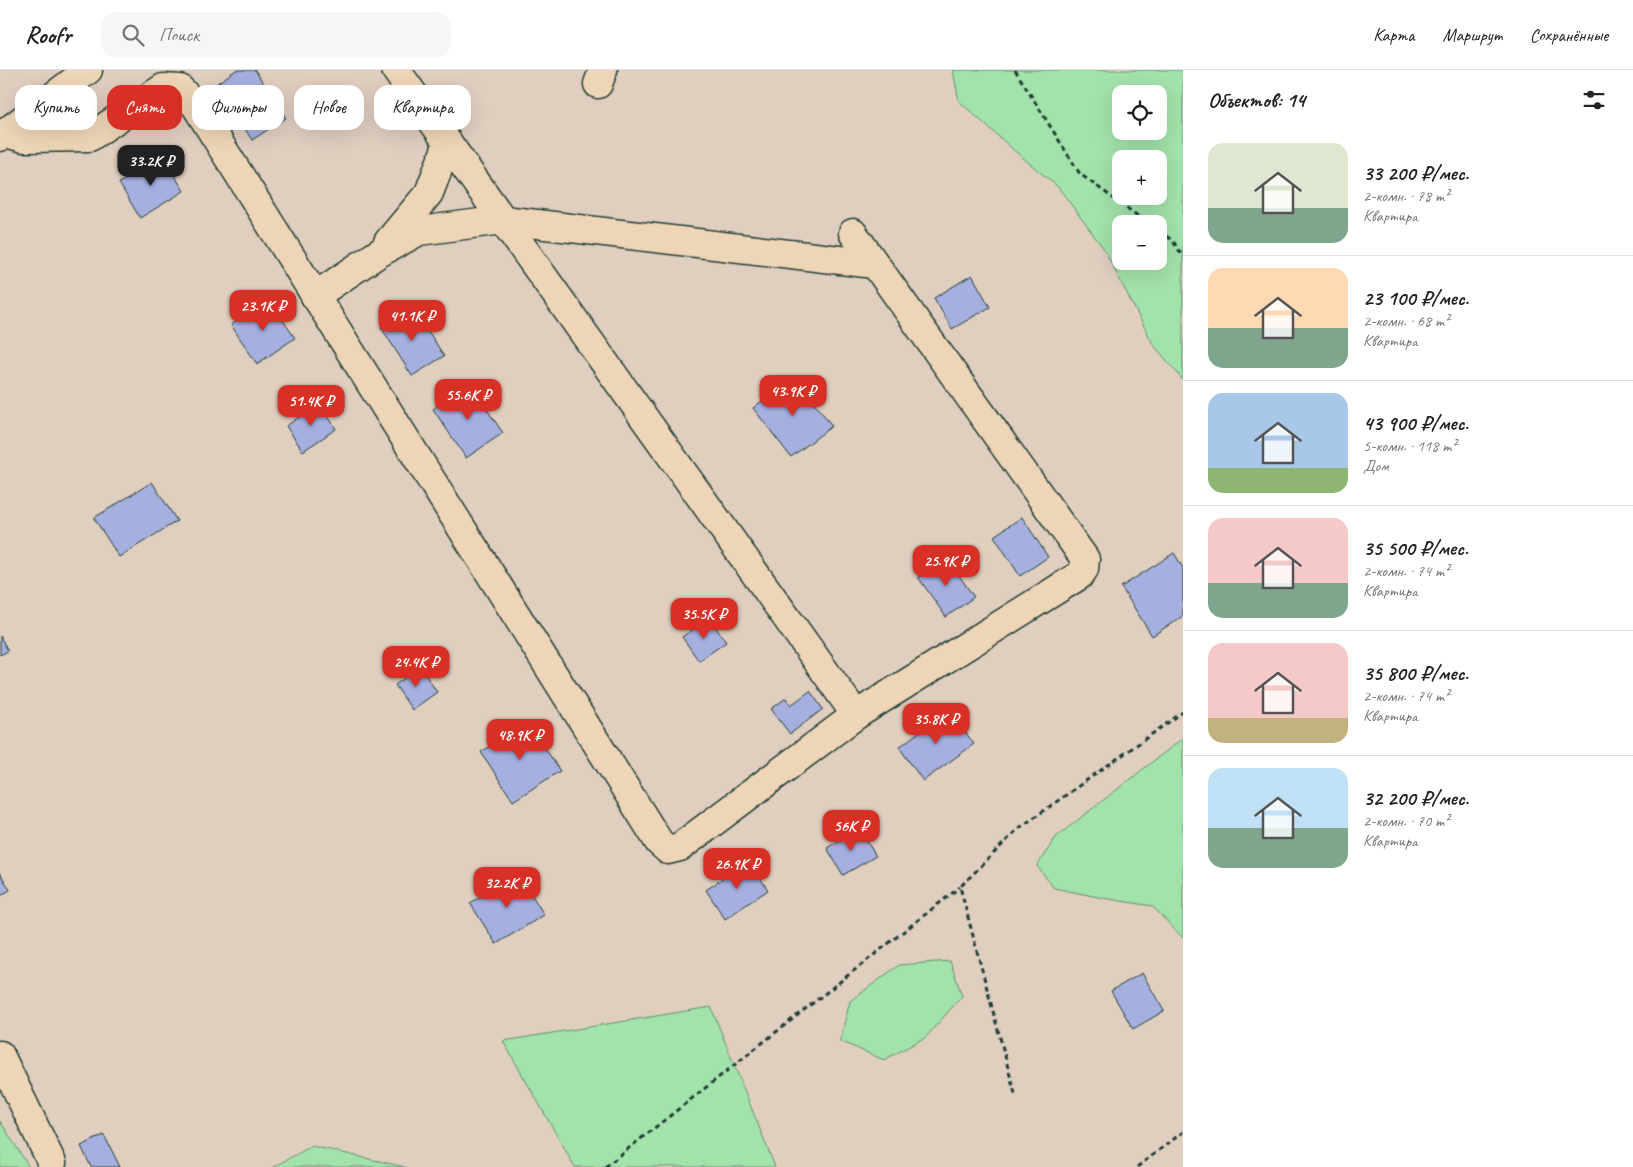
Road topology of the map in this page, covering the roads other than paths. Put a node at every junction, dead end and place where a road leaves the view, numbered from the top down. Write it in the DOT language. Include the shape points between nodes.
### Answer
graph roads {
  1 [pos="88,70"];
  2 [pos="396,70"];
  3 [pos="2,135"];
  4 [pos="448,143"];
  5 [pos="503,220"];
  6 [pos="853,233"];
  7 [pos="379,253"];
  8 [pos="874,264"];
  9 [pos="315,296"];
  10 [pos="856,715"];
  11 [pos="0,1055"];
  12 [pos="52,1163"];
  1 -- 3 [label="street"];
  2 -- 4 [label="street"];
  3 -- 9 [label="street" via="24,138 90,136 163,88 180,89 196,106"];
  4 -- 5 [label="street"];
  4 -- 7 [label="street" via="429,193"];
  5 -- 7 [label="street" via="419,231"];
  5 -- 8 [label="street"];
  5 -- 10 [label="street"];
  6 -- 8 [label="street"];
  7 -- 9 [label="street"];
  8 -- 10 [label="street" via="1085,559 1080,575"];
  9 -- 10 [label="street" via="659,842 668,850 680,846"];
  11 -- 12 [label="street"];
}
